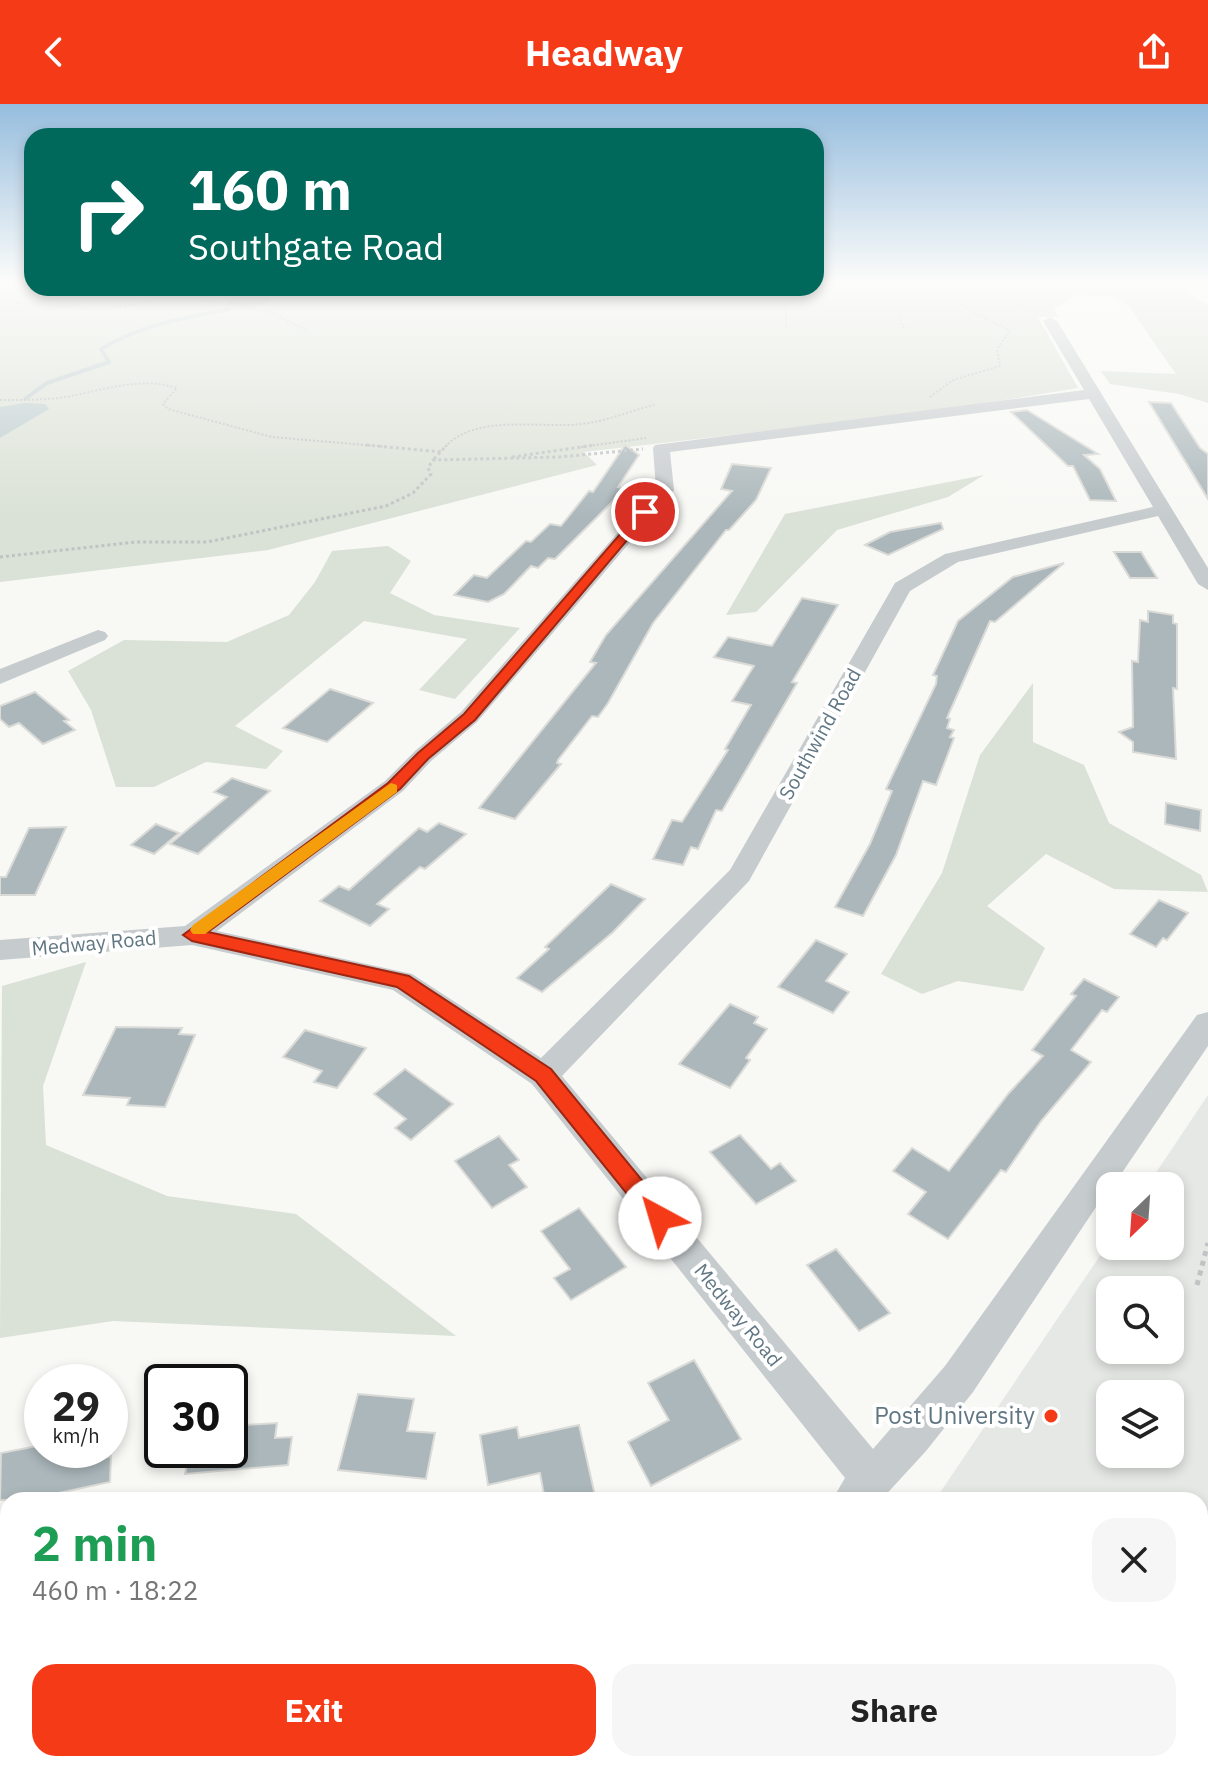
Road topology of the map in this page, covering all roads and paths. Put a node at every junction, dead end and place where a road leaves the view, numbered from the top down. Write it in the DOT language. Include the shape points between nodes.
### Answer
graph roads {
  1 [pos="999,362"];
  2 [pos="1073,362"];
  3 [pos="1092,394"];
  4 [pos="0,400"];
  5 [pos="928,400"];
  6 [pos="654,405"];
  7 [pos="659,442"];
  8 [pos="442,452"];
  9 [pos="433,460"];
  10 [pos="505,460"];
  11 [pos="1163,510"];
  12 [pos="0,557"];
  13 [pos="1208,584"];
  14 [pos="98,636"];
  15 [pos="0,677"];
  16 [pos="192,935"];
  17 [pos="0,950"];
  18 [pos="1208,1023"];
  19 [pos="543,1075"];
  20 [pos="1208,1243"];
  21 [pos="1197,1285"];
  22 [pos="863,1491"];
  1 -- 5 [label="path" via="1000,366 941,385"];
  2 -- 3 [label="street"];
  3 -- 7 [label="street"];
  3 -- 11 [label="street"];
  4 -- 8 [label="path" via="156,383 177,388 163,404 168,409 248,432"];
  6 -- 8 [label="path" via="584,424 470,431"];
  7 -- 10 [label="path"];
  7 -- 10 [label="path"];
  7 -- 16 [label="street" via="665,490 469,717 394,786"];
  8 -- 9 [label="path"];
  9 -- 10 [label="path"];
  9 -- 12 [label="path" via="431,474 413,493 343,517 207,542 136,542"];
  11 -- 13 [label="street"];
  11 -- 19 [label="street, Southwind Road" via="952,558 902,587 740,875"];
  14 -- 15 [label="street"];
  16 -- 17 [label="street, Medway Road"];
  16 -- 19 [label="street, Medway Road" via="402,981"];
  18 -- 22 [label="street" via="959,1379"];
  19 -- 22 [label="street, Medway Road"];
  20 -- 21 [label="path"];
}
